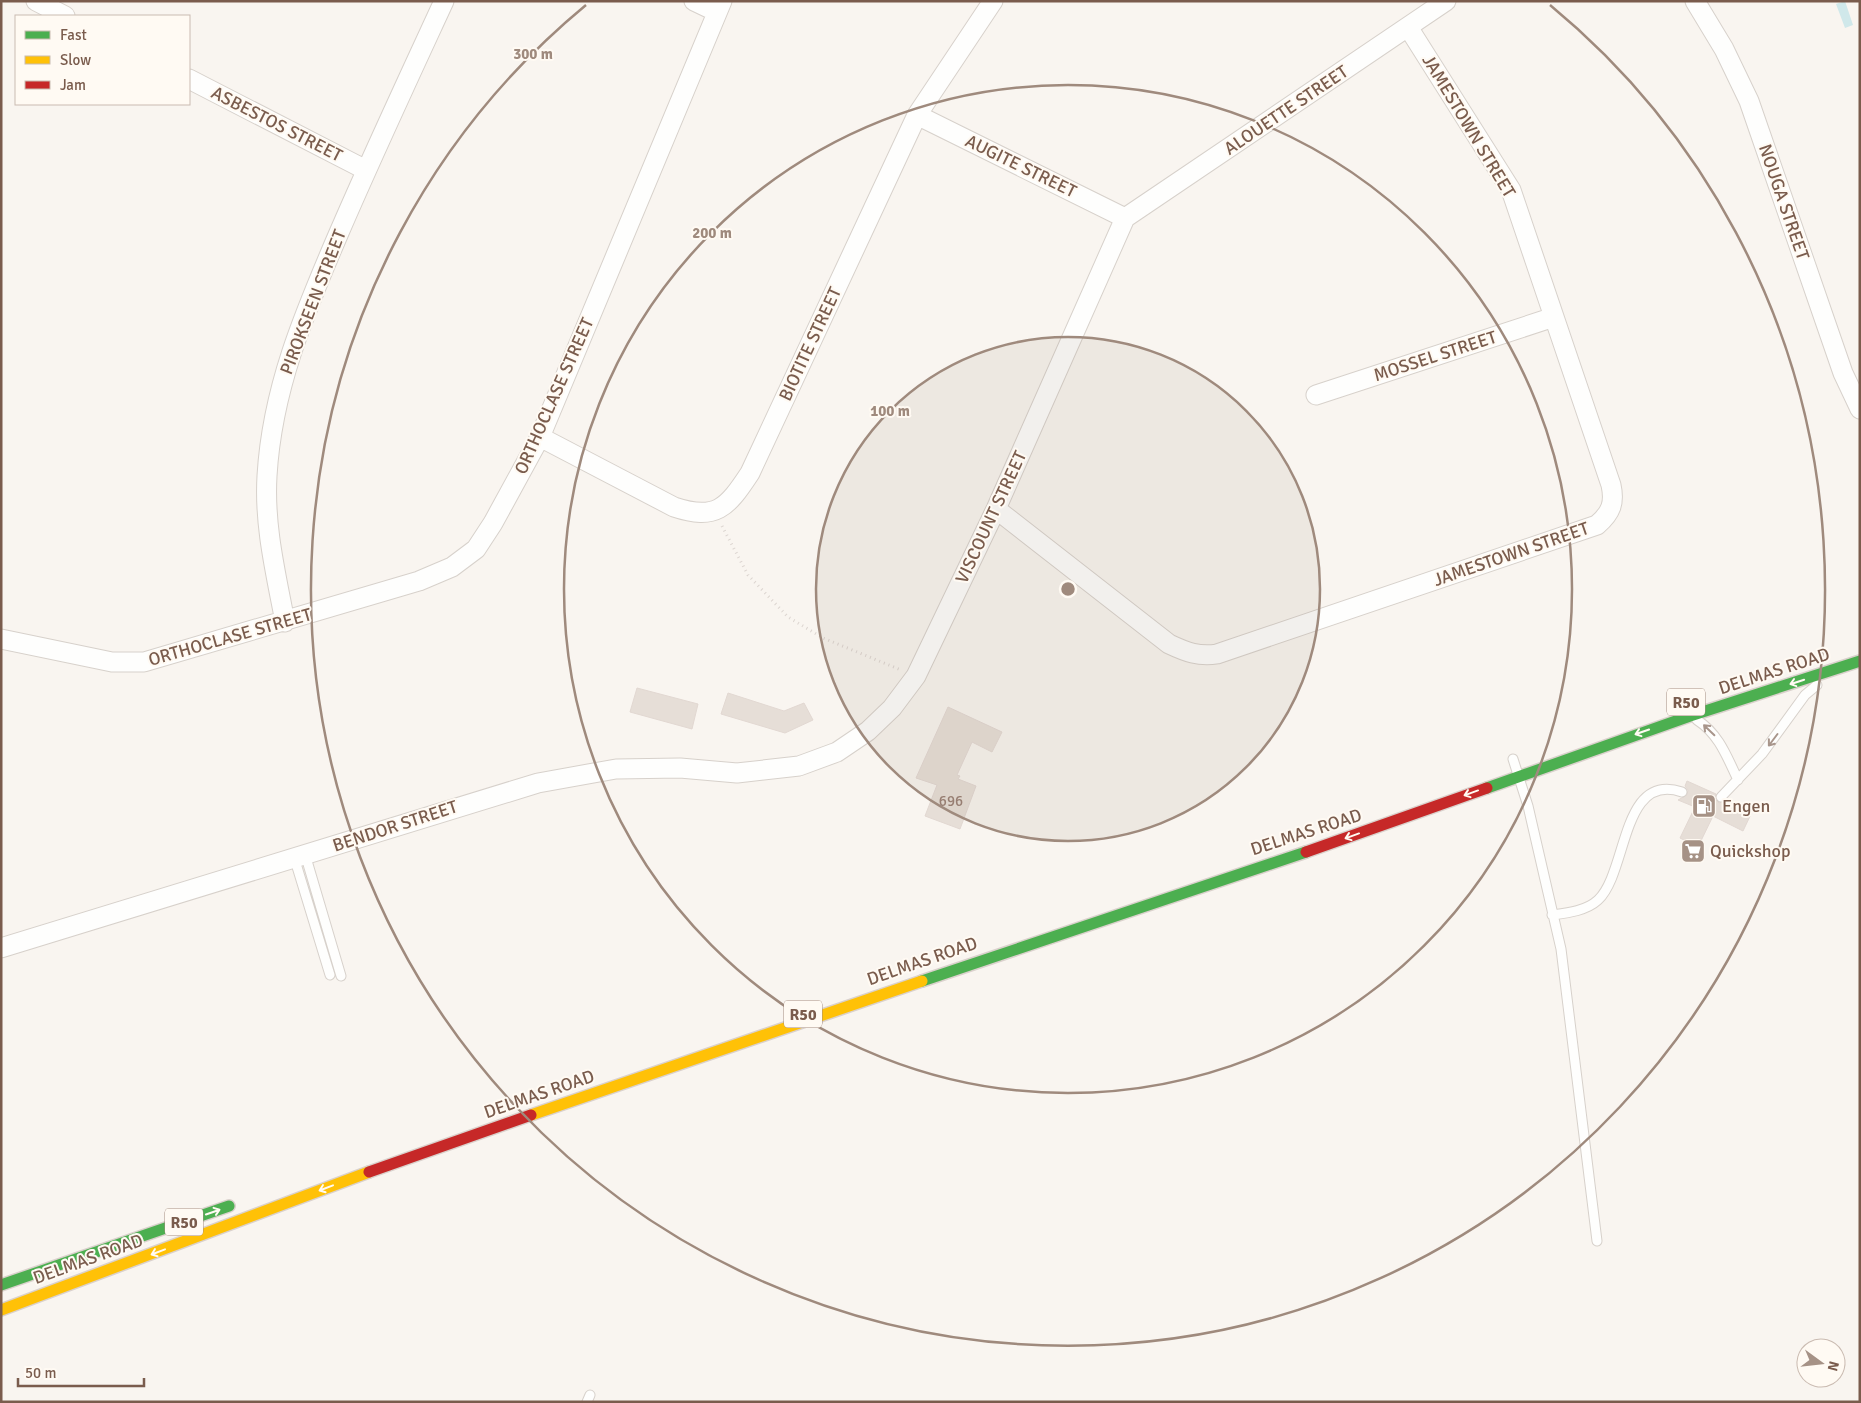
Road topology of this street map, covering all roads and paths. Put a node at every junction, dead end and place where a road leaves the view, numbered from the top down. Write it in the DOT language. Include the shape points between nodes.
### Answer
graph roads {
  1 [pos="36,1"];
  2 [pos="444,1"];
  3 [pos="694,1"];
  4 [pos="993,1"];
  5 [pos="1446,1"];
  6 [pos="1695,1"];
  7 [pos="720,7"];
  8 [pos="63,15"];
  9 [pos="1408,27"];
  10 [pos="190,80"];
  11 [pos="917,115"];
  12 [pos="366,170"];
  13 [pos="1126,218"];
  14 [pos="1554,317"];
  15 [pos="1316,395"];
  16 [pos="1860,409"];
  17 [pos="540,437"];
  18 [pos="996,509"];
  19 [pos="715,512"];
  20 [pos="284,622"];
  21 [pos="1,639"];
  22 [pos="1860,662"];
  23 [pos="916,676"];
  24 [pos="1690,716"];
  25 [pos="1513,760"];
  26 [pos="799,766"];
  27 [pos="1516,776"];
  28 [pos="1738,780"];
  29 [pos="1682,792"];
  30 [pos="1721,797"];
  31 [pos="1272,851"];
  32 [pos="300,856"];
  33 [pos="1552,915"];
  34 [pos="1,948"];
  35 [pos="330,975"];
  36 [pos="341,976"];
  37 [pos="324,1176"];
  38 [pos="243,1201"];
  39 [pos="1597,1240"];
  40 [pos="136,1260"];
  41 [pos="1,1285"];
  42 [pos="1,1310"];
  43 [pos="1,1322"];
  1 -- 8 [label="street"];
  2 -- 12 [label="street, PIROKSEEN STREET"];
  3 -- 7 [label="street"];
  4 -- 11 [label="street, BIOTITE STREET"];
  5 -- 9 [label="street, ALOUETTE STREET"];
  6 -- 16 [label="street, NOUGA STREET" via="1724,49 1749,101 1843,374"];
  7 -- 17 [label="street, ORTHOCLASE STREET"];
  9 -- 13 [label="street, ALOUETTE STREET"];
  9 -- 14 [label="street, JAMESTOWN STREET" via="1511,190"];
  10 -- 12 [label="street, ASBESTOS STREET"];
  11 -- 13 [label="street, AUGITE STREET"];
  11 -- 19 [label="street, BIOTITE STREET" via="750,473 735,496"];
  12 -- 20 [label="street, PIROKSEEN STREET" via="294,342 278,392 267,477 267,528"];
  13 -- 18 [label="street, VISCOUNT STREET"];
  14 -- 15 [label="street, MOSSEL STREET"];
  14 -- 18 [label="street, JAMESTOWN STREET" via="1611,485 1612,508 1597,525 1204,656 1169,644"];
  17 -- 19 [label="street" via="674,507 694,514"];
  17 -- 20 [label="street, ORTHOCLASE STREET" via="476,549 452,567 419,581"];
  18 -- 23 [label="street, VISCOUNT STREET"];
  19 -- 23 [label="path" via="748,575 788,617 823,638"];
  20 -- 21 [label="street, ORTHOCLASE STREET" via="144,662 112,662"];
  22 -- 24 [label="main road, DELMAS ROAD / R50, one-way"];
  22 -- 28 [label="lane, one-way" via="1805,695 1762,754"];
  23 -- 26 [label="street, VISCOUNT STREET" via="892,708 868,731 837,752"];
  24 -- 27 [label="main road, DELMAS ROAD / R50, one-way"];
  28 -- 24 [label="lane, one-way" via="1714,733"];
  25 -- 27 [label="lane"];
  26 -- 32 [label="street, BENDOR STREET" via="737,773 680,768 616,769 538,783"];
  27 -- 33 [label="lane" via="1528,806"];
  27 -- 40 [label="main road, DELMAS ROAD / R50, one-way" via="1318,848 831,1010 381,1168"];
  28 -- 30 [label="lane"];
  29 -- 33 [label="lane" via="1664,789 1646,796 1599,899 1574,912"];
  31 -- 37 [label="main road, DELMAS ROAD / R50"];
  32 -- 34 [label="street, BENDOR STREET"];
  32 -- 35 [label="lane"];
  32 -- 36 [label="lane"];
  33 -- 39 [label="lane" via="1561,949"];
  41 -- 38 [label="main road, DELMAS ROAD / R50, one-way"];
  40 -- 42 [label="main road, DELMAS ROAD / R50"];
  40 -- 43 [label="main road" via="69,1288"];
}
